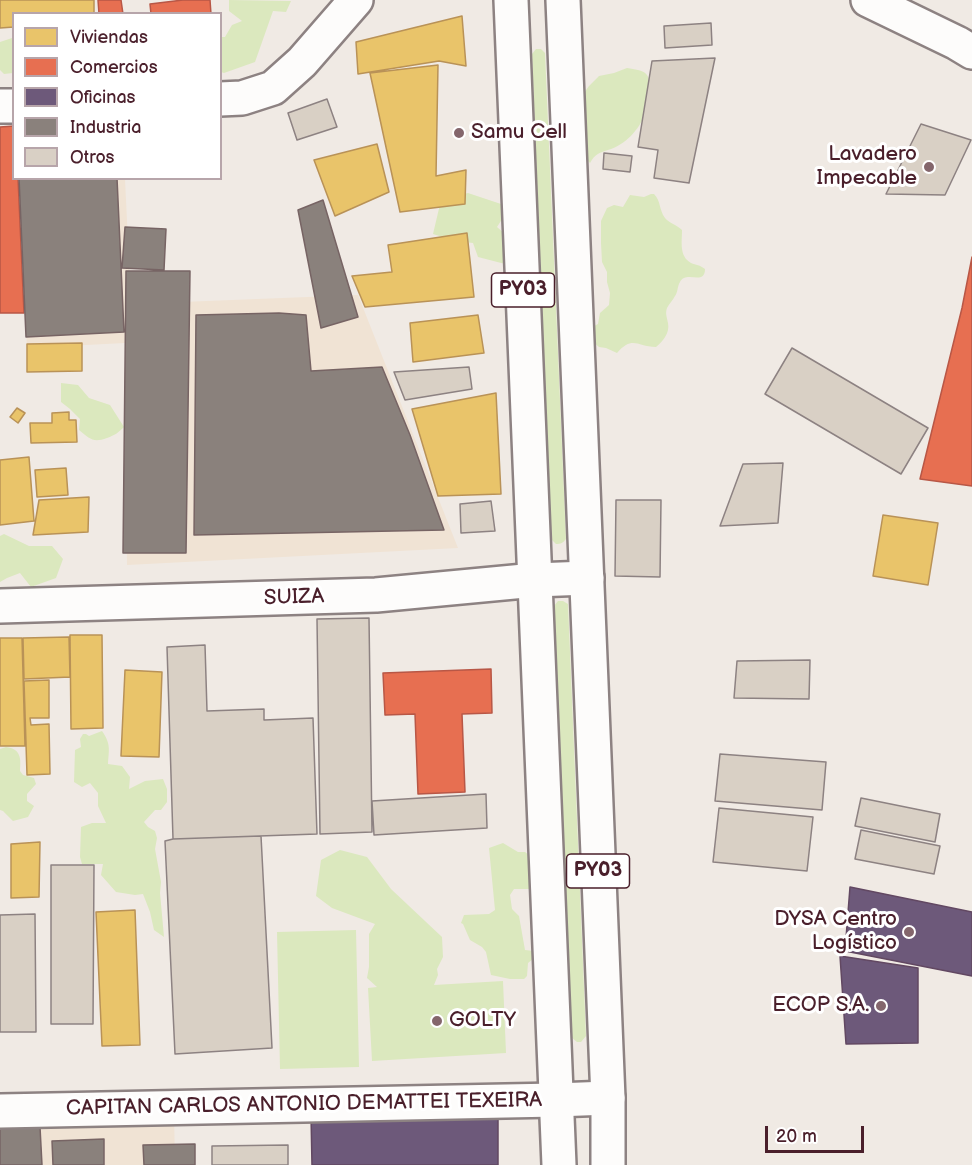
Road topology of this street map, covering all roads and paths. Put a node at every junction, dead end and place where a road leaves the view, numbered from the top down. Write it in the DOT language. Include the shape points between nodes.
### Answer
graph roads {
  1 [pos="356,0"];
  2 [pos="511,0"];
  3 [pos="564,0"];
  4 [pos="868,0"];
  5 [pos="972,52"];
  6 [pos="222,99"];
  7 [pos="586,578"];
  8 [pos="535,580"];
  9 [pos="0,606"];
  10 [pos="608,1098"];
  11 [pos="556,1100"];
  12 [pos="0,1110"];
  13 [pos="559,1165"];
  14 [pos="608,1165"];
  1 -- 6 [label="main road" via="302,62 273,88 242,98"];
  2 -- 8 [label="main road, PY03"];
  3 -- 7 [label="main road, PY03"];
  4 -- 5 [label="main road"];
  7 -- 8 [label="main road, SUIZA"];
  7 -- 10 [label="main road, PY03"];
  8 -- 9 [label="main road, SUIZA" via="376,595"];
  8 -- 11 [label="main road, PY03"];
  10 -- 11 [label="main road, CAPITAN CARLOS ANTONIO DEMATTEI TEXEIRA"];
  10 -- 14 [label="main road, PY03"];
  11 -- 12 [label="main road, CAPITAN CARLOS ANTONIO DEMATTEI TEXEIRA"];
  11 -- 13 [label="main road, PY03"];
}
